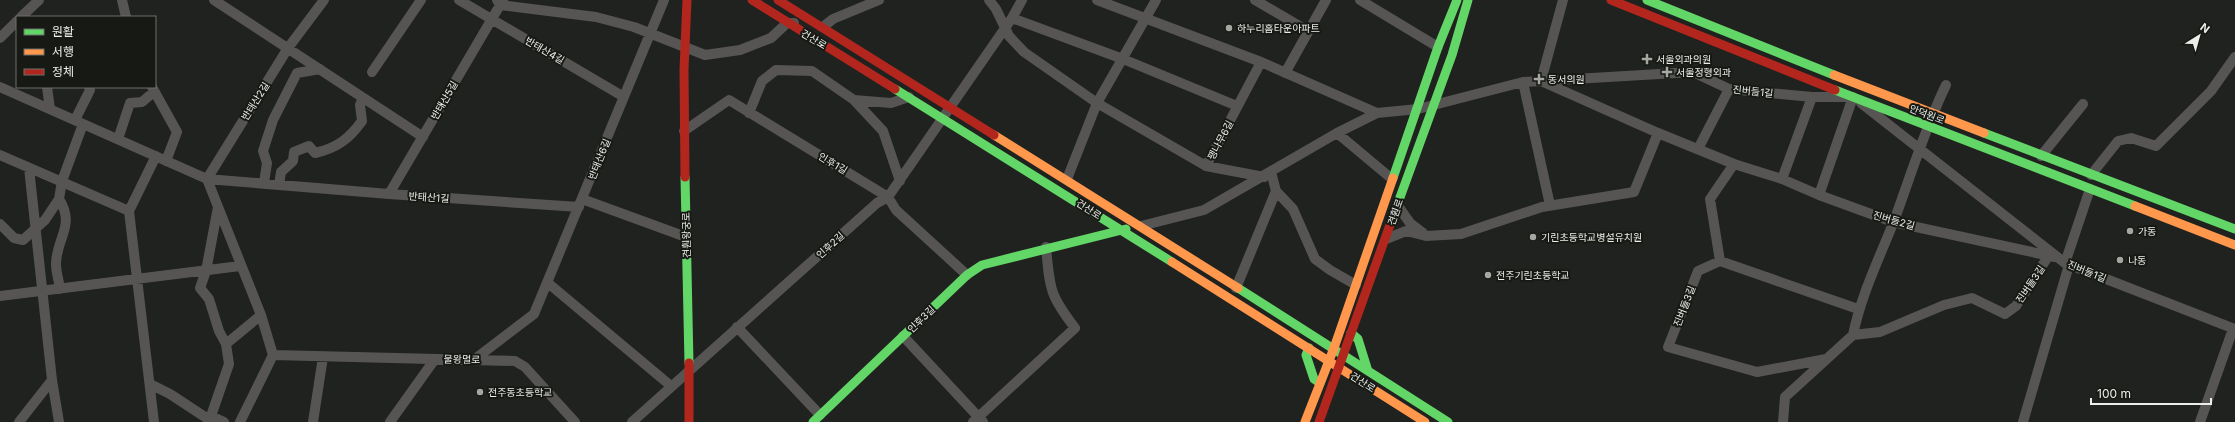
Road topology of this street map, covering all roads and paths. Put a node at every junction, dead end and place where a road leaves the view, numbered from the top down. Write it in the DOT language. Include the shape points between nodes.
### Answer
graph roads {
  1 [pos="39,0"];
  2 [pos="122,0"];
  3 [pos="214,0"];
  4 [pos="324,0"];
  5 [pos="421,0"];
  6 [pos="664,0"];
  7 [pos="688,0"];
  8 [pos="752,0"];
  9 [pos="778,0"];
  10 [pos="879,0"];
  11 [pos="989,0"];
  12 [pos="1022,0"];
  13 [pos="1097,0"];
  14 [pos="1156,0"];
  15 [pos="1255,0"];
  16 [pos="1326,0"];
  17 [pos="1360,0"];
  18 [pos="1457,0"];
  19 [pos="1476,0"];
  20 [pos="1563,0"];
  21 [pos="1611,0"];
  22 [pos="1647,0"];
  23 [pos="463,2"];
  24 [pos="500,2"];
  25 [pos="1467,3"];
  26 [pos="22,16"];
  27 [pos="126,16"];
  28 [pos="1012,18"];
  29 [pos="492,19"];
  30 [pos="1145,19"];
  31 [pos="16,22"];
  32 [pos="787,23"];
  33 [pos="819,25"];
  34 [pos="1005,27"];
  35 [pos="1308,31"];
  36 [pos="650,34"];
  37 [pos="0,38"];
  38 [pos="683,47"];
  39 [pos="288,48"];
  40 [pos="1438,48"];
  41 [pos="2235,57"];
  42 [pos="1122,59"];
  43 [pos="1260,62"];
  44 [pos="320,69"];
  45 [pos="372,72"];
  46 [pos="1285,73"];
  47 [pos="1541,81"];
  48 [pos="1523,82"];
  49 [pos="1946,85"];
  50 [pos="0,87"];
  51 [pos="47,88"];
  52 [pos="89,88"];
  53 [pos="1729,89"];
  54 [pos="150,91"];
  55 [pos="624,97"];
  56 [pos="909,97"];
  57 [pos="1812,97"];
  58 [pos="1853,97"];
  59 [pos="364,98"];
  60 [pos="854,100"];
  61 [pos="1097,103"];
  62 [pos="2083,104"];
  63 [pos="1433,105"];
  64 [pos="950,106"];
  65 [pos="1237,106"];
  66 [pos="50,109"];
  67 [pos="1418,109"];
  68 [pos="749,113"];
  69 [pos="1377,113"];
  70 [pos="1932,113"];
  71 [pos="942,117"];
  72 [pos="79,122"];
  73 [pos="1928,126"];
  74 [pos="684,131"];
  75 [pos="1337,133"];
  76 [pos="1658,133"];
  77 [pos="423,137"];
  78 [pos="118,139"];
  79 [pos="1698,149"];
  80 [pos="1920,151"];
  81 [pos="0,155"];
  82 [pos="156,156"];
  83 [pos="2041,156"];
  84 [pos="166,161"];
  85 [pos="1734,164"];
  86 [pos="1206,166"];
  87 [pos="29,168"];
  88 [pos="1267,175"];
  89 [pos="2091,175"];
  90 [pos="207,179"];
  91 [pos="1067,179"];
  92 [pos="1782,179"];
  93 [pos="1392,180"];
  94 [pos="62,181"];
  95 [pos="900,181"];
  96 [pos="264,183"];
  97 [pos="279,185"];
  98 [pos="2090,189"];
  99 [pos="1276,191"];
  100 [pos="388,194"];
  101 [pos="1819,195"];
  102 [pos="888,196"];
  103 [pos="59,199"];
  104 [pos="580,203"];
  105 [pos="1550,205"];
  106 [pos="1398,206"];
  107 [pos="218,207"];
  108 [pos="129,212"];
  109 [pos="1893,222"];
  110 [pos="0,224"];
  111 [pos="1141,226"];
  112 [pos="1409,227"];
  113 [pos="36,229"];
  114 [pos="2235,229"];
  115 [pos="1121,230"];
  116 [pos="686,237"];
  117 [pos="1386,238"];
  118 [pos="2235,245"];
  119 [pos="1046,248"];
  120 [pos="2049,256"];
  121 [pos="1720,261"];
  122 [pos="2064,262"];
  123 [pos="240,266"];
  124 [pos="206,271"];
  125 [pos="967,275"];
  126 [pos="136,280"];
  127 [pos="548,283"];
  128 [pos="1356,285"];
  129 [pos="1236,288"];
  130 [pos="60,289"];
  131 [pos="42,291"];
  132 [pos="0,296"];
  133 [pos="1858,309"];
  134 [pos="261,315"];
  135 [pos="737,327"];
  136 [pos="2234,329"];
  137 [pos="1351,333"];
  138 [pos="1853,335"];
  139 [pos="903,336"];
  140 [pos="226,344"];
  141 [pos="1309,348"];
  142 [pos="1334,348"];
  143 [pos="273,355"];
  144 [pos="1344,355"];
  145 [pos="323,357"];
  146 [pos="435,359"];
  147 [pos="475,359"];
  148 [pos="1826,359"];
  149 [pos="1329,361"];
  150 [pos="1339,367"];
  151 [pos="690,368"];
  152 [pos="1368,371"];
  153 [pos="52,380"];
  154 [pos="1320,383"];
  155 [pos="150,384"];
  156 [pos="671,386"];
  157 [pos="211,416"];
  158 [pos="816,419"];
  159 [pos="978,420"];
  160 [pos="19,422"];
  161 [pos="58,422"];
  162 [pos="154,422"];
  163 [pos="224,422"];
  164 [pos="240,422"];
  165 [pos="313,422"];
  166 [pos="390,422"];
  167 [pos="575,422"];
  168 [pos="632,422"];
  169 [pos="689,422"];
  170 [pos="1305,422"];
  171 [pos="1319,422"];
  172 [pos="1425,422"];
  173 [pos="1448,422"];
  174 [pos="1783,422"];
  175 [pos="2023,422"];
  176 [pos="2200,422"];
  1 -- 26 [label="street"];
  2 -- 27 [label="street"];
  3 -- 39 [label="street"];
  4 -- 39 [label="street, 반태산2길"];
  5 -- 45 [label="street"];
  6 -- 36 [label="street, 반태산6길"];
  7 -- 38 [label="street, 견훤왕궁로"];
  8 -- 32 [label="street, 건산로"];
  9 -- 33 [label="street, 건산로"];
  10 -- 33 [label="street, 건산로"];
  11 -- 34 [label="street"];
  12 -- 28 [label="street, 인후2길"];
  13 -- 30 [label="street"];
  14 -- 30 [label="street"];
  15 -- 35 [label="street"];
  16 -- 35 [label="street"];
  17 -- 40 [label="street"];
  18 -- 40 [label="street, 견훤로"];
  19 -- 25 [label="street"];
  20 -- 47 [label="street"];
  21 -- 58 [label="street, 안덕원로"];
  22 -- 70 [label="street, 안덕원로"];
  23 -- 29 [label="street, 반태산4길"];
  24 -- 29 [label="street, 반태산5길"];
  24 -- 36 [label="street, 반태산5길" via="596,17"];
  25 -- 63 [label="street, 견훤로" via="1452,55"];
  28 -- 34 [label="street, 인후2길"];
  28 -- 42 [label="street"];
  29 -- 55 [label="street, 반태산4길"];
  29 -- 77 [label="street, 반태산5길"];
  30 -- 42 [label="street"];
  30 -- 43 [label="street"];
  31 -- 37 [label="street"];
  32 -- 33 [label="street"];
  32 -- 38 [label="street" via="771,38 740,50 705,55"];
  32 -- 56 [label="street, 건산로"];
  33 -- 64 [label="street, 건산로"];
  34 -- 61 [label="street" via="1009,36 1024,52"];
  34 -- 64 [label="street, 인후2길"];
  35 -- 46 [label="street"];
  36 -- 38 [label="street"];
  36 -- 55 [label="street, 반태산6길"];
  38 -- 74 [label="street, 견훤왕궁로"];
  39 -- 44 [label="street"];
  39 -- 90 [label="street, 반태산2길"];
  40 -- 67 [label="street, 견훤로"];
  41 -- 89 [label="street" via="2211,91 2156,146 2131,138 2118,141"];
  42 -- 61 [label="street"];
  42 -- 65 [label="street"];
  43 -- 46 [label="street"];
  43 -- 65 [label="street, 팽나무6길"];
  44 -- 59 [label="street"];
  44 -- 96 [label="street" via="296,73 273,120 263,151 266,162"];
  46 -- 69 [label="street"];
  47 -- 48 [label="street, 진버들1길"];
  47 -- 53 [label="street, 진버들1길" via="1693,72"];
  47 -- 76 [label="street, 진버들2길"];
  48 -- 63 [label="street, 진버들1길"];
  48 -- 105 [label="street"];
  49 -- 70 [label="street"];
  50 -- 66 [label="street, 반태산1길"];
  51 -- 66 [label="street"];
  52 -- 72 [label="street"];
  53 -- 57 [label="street, 진버들1길"];
  53 -- 79 [label="street"];
  54 -- 78 [label="street" via="142,102 130,103"];
  54 -- 84 [label="street" via="176,132"];
  55 -- 104 [label="street, 반태산6길"];
  56 -- 60 [label="street" via="891,103"];
  56 -- 71 [label="street, 건산로"];
  57 -- 58 [label="street, 진버들1길"];
  57 -- 92 [label="street"];
  58 -- 73 [label="street, 안덕원로"];
  58 -- 80 [label="street, 진버들1길"];
  58 -- 101 [label="street"];
  59 -- 77 [label="street"];
  59 -- 97 [label="street" via="360,105 362,121 351,136 328,150 315,153 309,146 294,152 293,161 281,172"];
  60 -- 68 [label="street" via="812,70 776,70 762,81"];
  60 -- 95 [label="street" via="883,130"];
  61 -- 86 [label="street"];
  61 -- 91 [label="street"];
  62 -- 83 [label="street"];
  63 -- 67 [label="street, 진버들1길"];
  63 -- 106 [label="street, 견훤로"];
  64 -- 71 [label="street, 인후2길"];
  64 -- 91 [label="street, 건산로"];
  65 -- 86 [label="street, 팽나무6길"];
  66 -- 72 [label="street, 반태산1길"];
  67 -- 69 [label="street"];
  67 -- 93 [label="street, 견훤로"];
  68 -- 74 [label="street, 인후1길" via="729,100"];
  68 -- 102 [label="street, 인후1길"];
  69 -- 75 [label="street"];
  70 -- 73 [label="street"];
  70 -- 83 [label="street, 안덕원로"];
  71 -- 95 [label="street, 인후2길"];
  71 -- 115 [label="street, 건산로"];
  72 -- 78 [label="street, 반태산1길"];
  72 -- 94 [label="street"];
  73 -- 80 [label="street"];
  73 -- 98 [label="street, 안덕원로"];
  74 -- 116 [label="street, 견훤왕궁로"];
  75 -- 88 [label="street"];
  75 -- 93 [label="street"];
  76 -- 79 [label="street, 진버들2길"];
  76 -- 105 [label="street" via="1634,192"];
  77 -- 100 [label="street, 반태산5길"];
  78 -- 82 [label="street, 반태산1길"];
  79 -- 85 [label="street, 진버들2길"];
  80 -- 109 [label="street"];
  80 -- 122 [label="street, 진버들1길"];
  81 -- 87 [label="street"];
  82 -- 84 [label="street, 반태산1길"];
  82 -- 108 [label="street"];
  83 -- 89 [label="street, 안덕원로"];
  84 -- 90 [label="street, 반태산1길"];
  85 -- 92 [label="street, 진버들2길"];
  85 -- 121 [label="street" via="1710,199"];
  86 -- 88 [label="street, 팽나무6길"];
  87 -- 94 [label="street"];
  87 -- 113 [label="street"];
  88 -- 99 [label="street"];
  88 -- 111 [label="street" via="1204,210"];
  89 -- 114 [label="street, 안덕원로"];
  90 -- 96 [label="street, 반태산1길"];
  90 -- 107 [label="street"];
  91 -- 111 [label="street, 건산로"];
  92 -- 101 [label="street, 진버들2길"];
  93 -- 128 [label="street, 견훤로"];
  94 -- 103 [label="street"];
  94 -- 108 [label="street"];
  95 -- 102 [label="street, 인후2길"];
  96 -- 97 [label="street, 반태산1길"];
  97 -- 100 [label="street, 반태산1길"];
  98 -- 118 [label="street, 안덕원로"];
  98 -- 122 [label="street"];
  99 -- 128 [label="street" via="1293,209 1315,259"];
  99 -- 129 [label="street"];
  100 -- 104 [label="street, 반태산1길"];
  101 -- 109 [label="street, 진버들2길"];
  102 -- 125 [label="street, 인후1길" via="896,210"];
  102 -- 135 [label="street, 인후2길"];
  103 -- 113 [label="street"];
  103 -- 130 [label="street" via="66,211 56,264"];
  104 -- 116 [label="street, 반태산1길"];
  104 -- 127 [label="street, 반태산6길"];
  105 -- 112 [label="street" via="1462,234 1426,236"];
  106 -- 112 [label="street"];
  106 -- 117 [label="street, 견훤로"];
  107 -- 123 [label="street"];
  107 -- 124 [label="street"];
  108 -- 126 [label="street"];
  109 -- 120 [label="street, 진버들2길"];
  109 -- 133 [label="street"];
  110 -- 113 [label="street" via="19,240 23,240"];
  111 -- 115 [label="street, 인후3길"];
  111 -- 129 [label="street, 건산로"];
  112 -- 117 [label="street"];
  113 -- 131 [label="street"];
  115 -- 119 [label="street, 인후3길"];
  115 -- 141 [label="street, 건산로"];
  116 -- 151 [label="street, 견훤왕궁로"];
  117 -- 137 [label="street, 견훤로"];
  119 -- 125 [label="street, 인후3길" via="982,265"];
  119 -- 159 [label="street" via="1050,287 1057,304 1075,328"];
  120 -- 122 [label="street, 진버들2길"];
  120 -- 138 [label="street, 진버들3길" via="2016,306 2005,314 1972,298 1944,306 1880,332"];
  121 -- 133 [label="street"];
  121 -- 148 [label="street, 진버들3길" via="1698,271 1668,347 1757,372"];
  122 -- 136 [label="street, 진버들1길"];
  122 -- 175 [label="street"];
  123 -- 124 [label="street"];
  123 -- 134 [label="street"];
  124 -- 126 [label="street"];
  124 -- 140 [label="street" via="200,288 209,299 218,331"];
  125 -- 139 [label="street, 인후3길"];
  126 -- 130 [label="street"];
  126 -- 155 [label="street"];
  127 -- 147 [label="street, 반태산6길" via="534,314"];
  127 -- 156 [label="street"];
  128 -- 142 [label="street, 견훤로"];
  129 -- 142 [label="street, 건산로"];
  130 -- 131 [label="street"];
  131 -- 132 [label="street"];
  131 -- 153 [label="street"];
  133 -- 138 [label="street"];
  134 -- 140 [label="street"];
  134 -- 143 [label="street"];
  135 -- 151 [label="street, 인후2길"];
  135 -- 158 [label="street"];
  136 -- 176 [label="street"];
  137 -- 144 [label="street, 견훤로"];
  137 -- 152 [label="street" via="1358,339"];
  138 -- 148 [label="street"];
  139 -- 158 [label="street, 인후3길"];
  139 -- 159 [label="street"];
  140 -- 157 [label="street" via="229,364"];
  141 -- 149 [label="street, 건산로"];
  141 -- 154 [label="street" via="1306,355 1314,379"];
  142 -- 144 [label="street, 건산로"];
  142 -- 149 [label="street, 견훤로"];
  143 -- 145 [label="street, 물왕멀로"];
  143 -- 164 [label="street"];
  144 -- 150 [label="street, 견훤로"];
  144 -- 152 [label="street, 건산로"];
  145 -- 146 [label="street, 물왕멀로"];
  145 -- 165 [label="street"];
  146 -- 147 [label="street, 물왕멀로"];
  146 -- 166 [label="street"];
  147 -- 167 [label="street, 물왕멀로" via="515,361 525,367"];
  148 -- 174 [label="street" via="1785,398"];
  149 -- 150 [label="street, 건산로"];
  149 -- 154 [label="street, 견훤로"];
  150 -- 171 [label="street, 견훤로"];
  150 -- 172 [label="street, 건산로"];
  151 -- 156 [label="street, 인후2길"];
  151 -- 169 [label="street, 견훤왕궁로"];
  152 -- 173 [label="street, 건산로"];
  153 -- 160 [label="street"];
  153 -- 161 [label="street"];
  154 -- 170 [label="street, 견훤로"];
  155 -- 157 [label="street" via="208,419"];
  155 -- 162 [label="street"];
  156 -- 168 [label="street, 인후2길"];
  157 -- 163 [label="street"];
}
